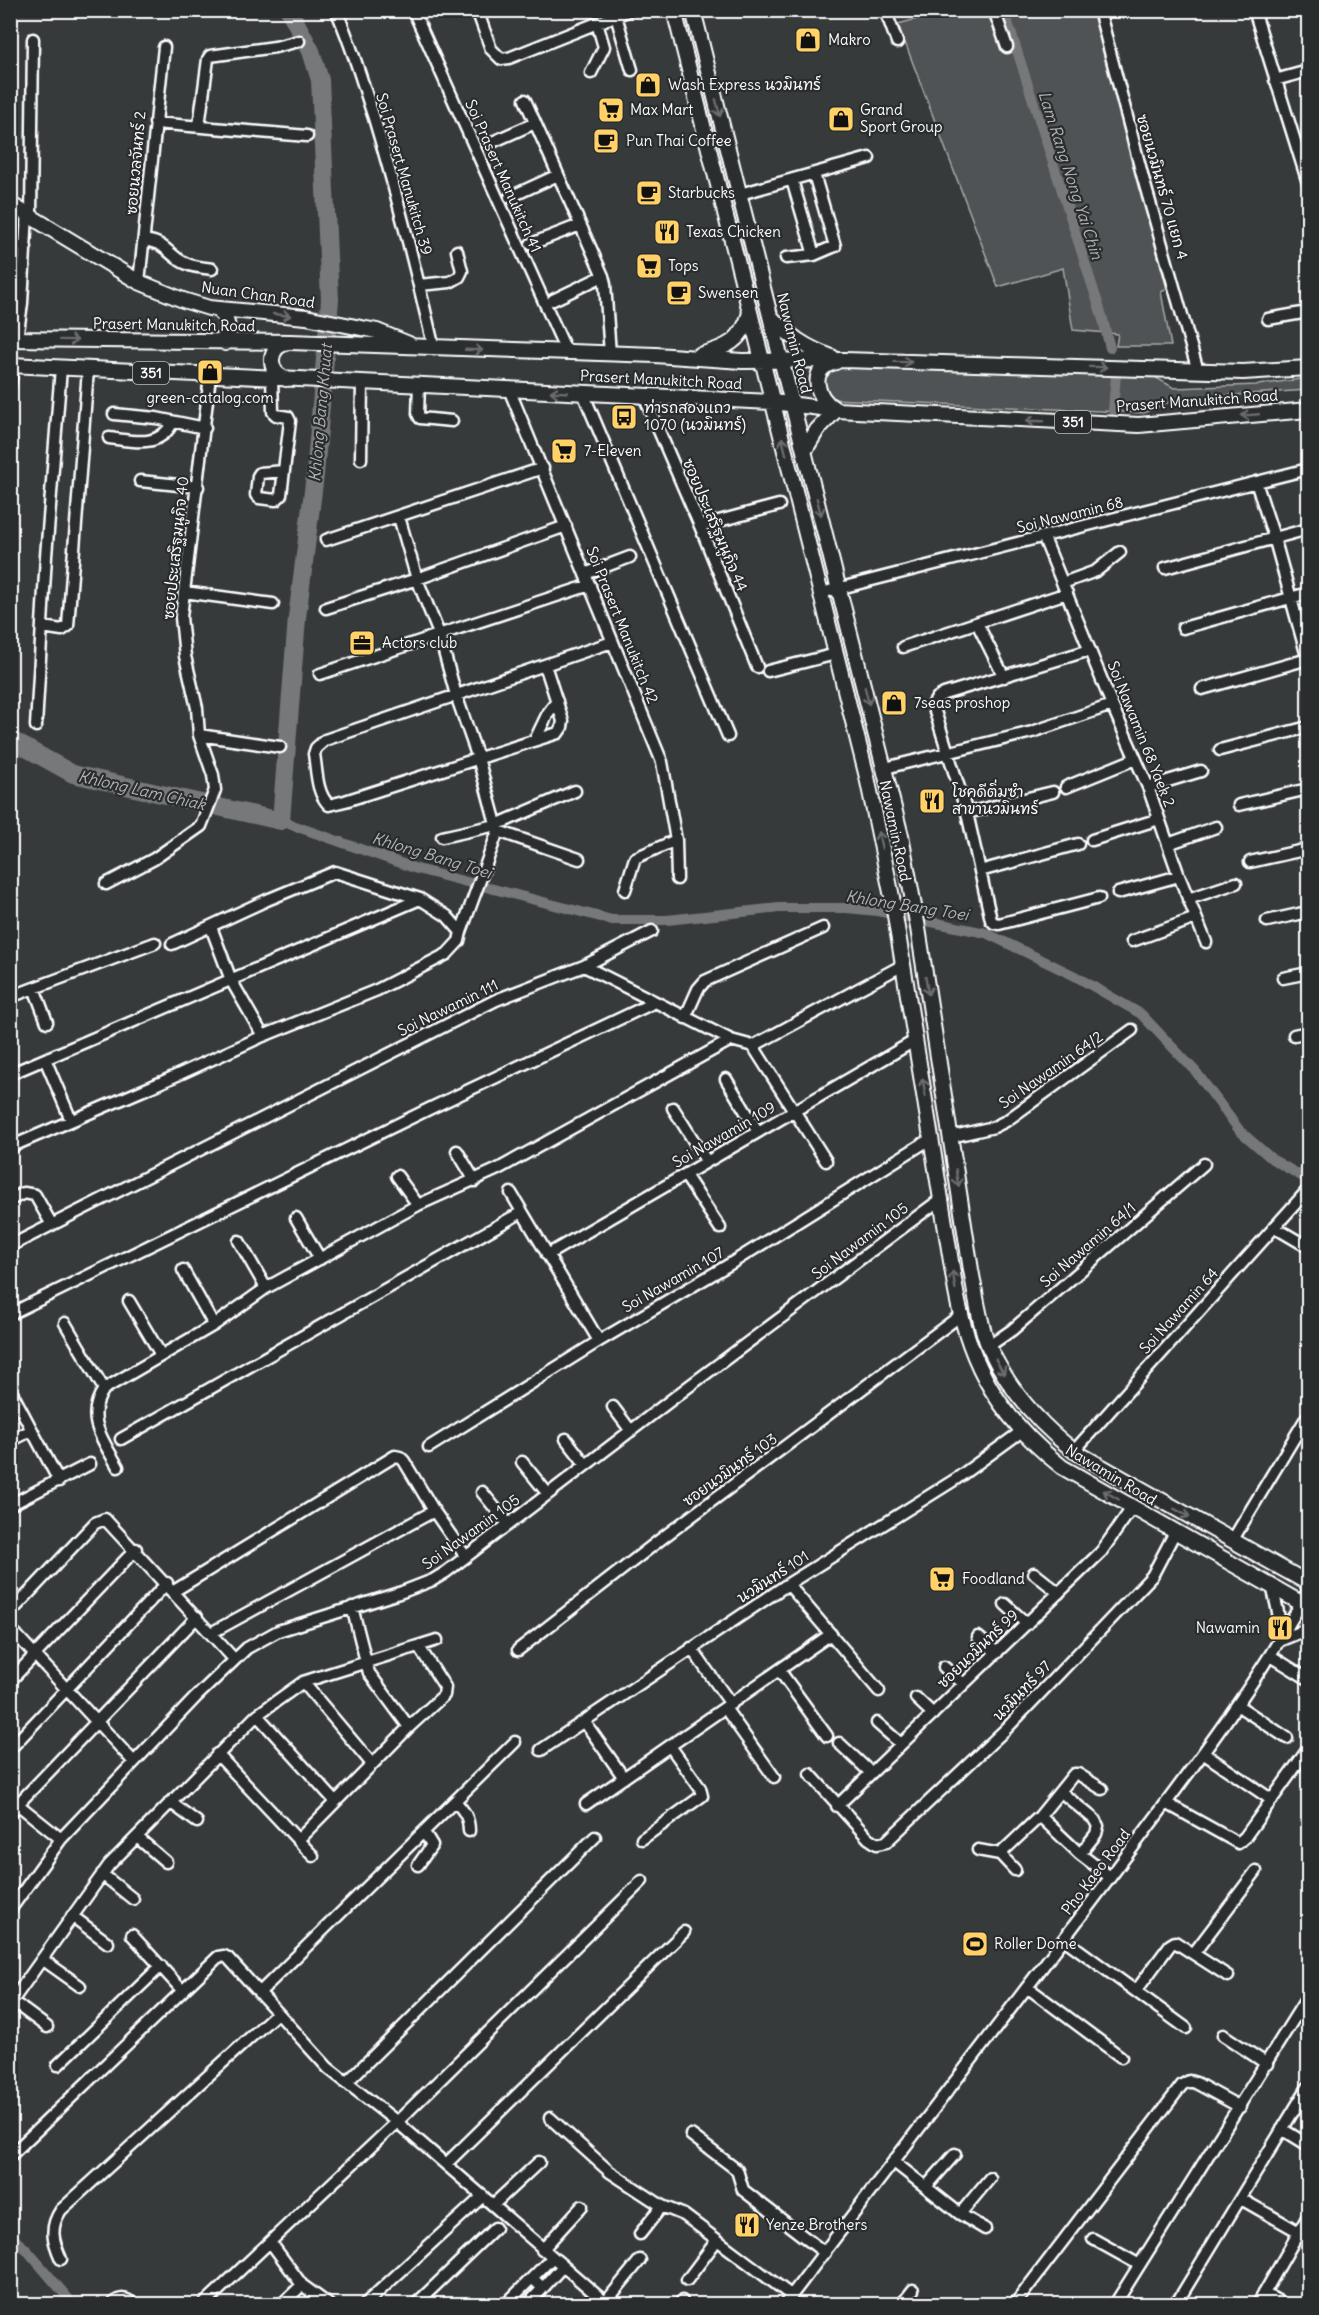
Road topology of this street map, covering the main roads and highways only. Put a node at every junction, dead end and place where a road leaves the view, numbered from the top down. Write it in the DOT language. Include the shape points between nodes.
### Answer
graph roads {
  1 [pos="674,10"];
  2 [pos="693,10"];
  3 [pos="10,204"];
  4 [pos="216,309"];
  5 [pos="751,310"];
  6 [pos="770,316"];
  7 [pos="14,339"];
  8 [pos="290,342"];
  9 [pos="225,343"];
  10 [pos="415,347"];
  11 [pos="689,357"];
  12 [pos="844,360"];
  13 [pos="762,362"];
  14 [pos="780,362"];
  15 [pos="12,365"];
  16 [pos="1308,368"];
  17 [pos="291,379"];
  18 [pos="773,402"];
  19 [pos="792,404"];
  20 [pos="836,410"];
  21 [pos="1308,410"];
  22 [pos="805,450"];
  23 [pos="1308,1583"];
  24 [pos="1306,1600"];
  1 -- 5 [label="main road, Nawamin Road"];
  2 -- 6 [label="main road, Nawamin Road, one-way"];
  3 -- 4 [label="main road, Nuan Chan Road" via="139,282"];
  4 -- 9 [label="main road" via="229,322"];
  4 -- 10 [label="main road, Nuan Chan Road, one-way" via="306,317 387,334"];
  5 -- 11 [label="main road" via="736,339 724,347"];
  5 -- 13 [label="main road, Nawamin Road"];
  6 -- 12 [label="main road" via="802,345"];
  6 -- 14 [label="main road, Nawamin Road"];
  7 -- 9 [label="main road, Prasert Manukitch Road / 351, one-way"];
  8 -- 9 [label="main road, Prasert Manukitch Road / 351"];
  8 -- 10 [label="main road, Prasert Manukitch Road / 351"];
  8 -- 17 [label="main road" via="279,346 271,361 275,372"];
  10 -- 11 [label="main road, Prasert Manukitch Road / 351, one-way"];
  11 -- 13 [label="main road, Prasert Manukitch Road / 351"];
  12 -- 14 [label="main road, Prasert Manukitch Road / 351"];
  12 -- 16 [label="main road, Prasert Manukitch Road / 351, one-way" via="1243,372"];
  12 -- 20 [label="main road" via="830,363 816,384 820,396"];
  13 -- 14 [label="main road, Prasert Manukitch Road / 351"];
  13 -- 18 [label="main road, Nawamin Road"];
  14 -- 19 [label="main road, Nawamin Road"];
  15 -- 17 [label="main road, Prasert Manukitch Road / 351"];
  18 -- 17 [label="main road, Prasert Manukitch Road / 351, one-way"];
  18 -- 19 [label="main road, Prasert Manukitch Road / 351"];
  24 -- 18 [label="main road, Nawamin Road, one-way" via="1272,1585 1062,1467 1022,1431 1001,1405 974,1358 960,1315 897,924 867,777"];
  19 -- 20 [label="main road, Prasert Manukitch Road / 351"];
  19 -- 22 [label="main road, Nawamin Road"];
  21 -- 20 [label="main road, Prasert Manukitch Road / 351, one-way" via="1139,425"];
  20 -- 22 [label="main road"];
  22 -- 23 [label="main road, Nawamin Road, one-way" via="885,768 913,898 976,1299 989,1346 1025,1405 1074,1451"];
}
